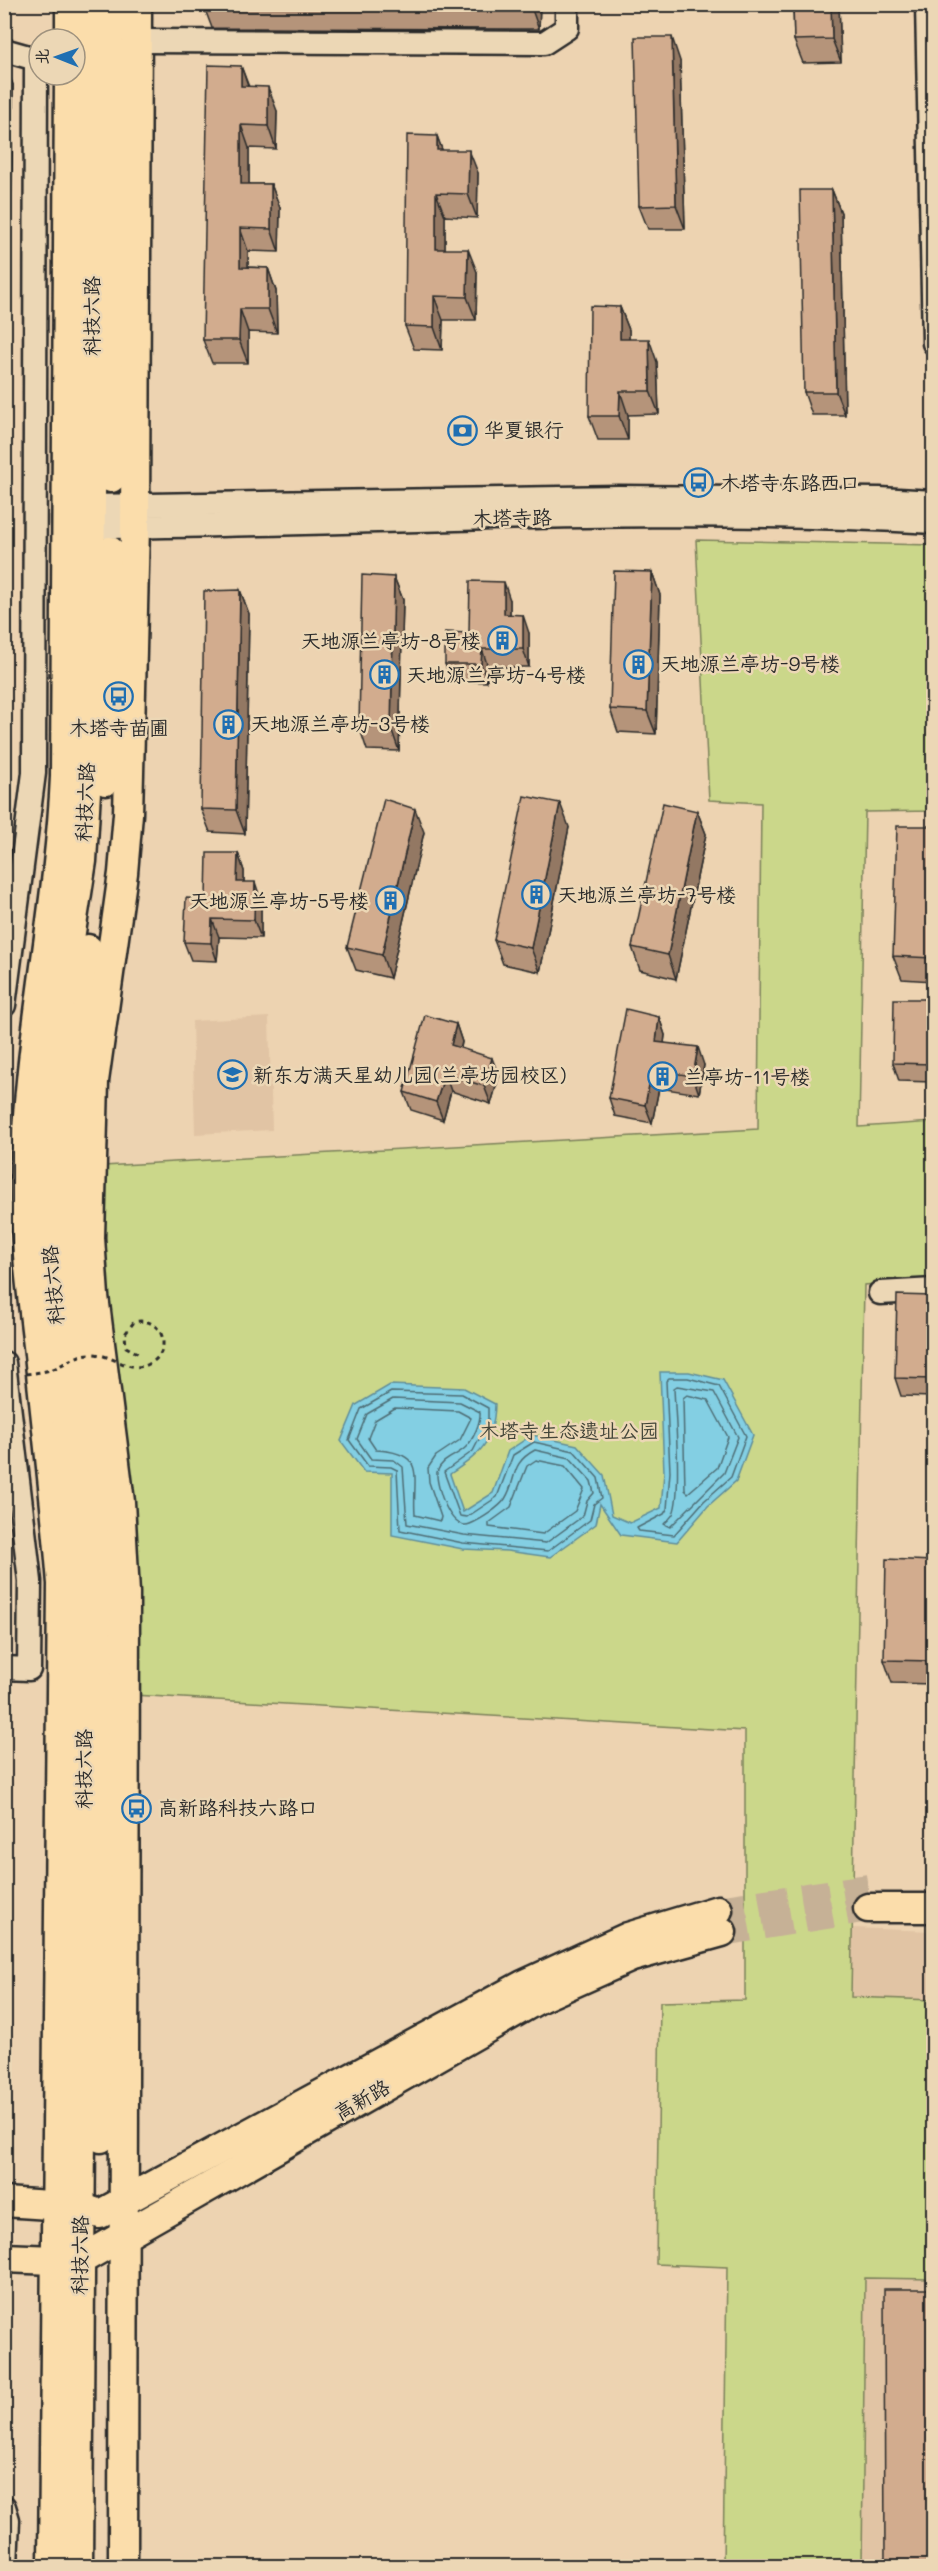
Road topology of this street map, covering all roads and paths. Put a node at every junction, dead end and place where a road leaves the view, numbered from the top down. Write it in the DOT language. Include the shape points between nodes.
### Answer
graph roads {
  1 [pos="70,4"];
  2 [pos="93,4"];
  3 [pos="116,4"];
  4 [pos="137,4"];
  5 [pos="567,4"];
  6 [pos="927,4"];
  7 [pos="70,27"];
  8 [pos="137,41"];
  9 [pos="4,51"];
  10 [pos="69,87"];
  11 [pos="933,344"];
  12 [pos="933,502"];
  13 [pos="112,516"];
  14 [pos="933,522"];
  15 [pos="13,865"];
  16 [pos="4,1005"];
  17 [pos="933,1290"];
  18 [pos="880,1293"];
  19 [pos="139,1354"];
  20 [pos="4,1363"];
  21 [pos="26,1374"];
  22 [pos="4,1668"];
  23 [pos="933,1889"];
  24 [pos="933,1908"];
  25 [pos="4,2202"];
  26 [pos="90,2207"];
  27 [pos="89,2252"];
  28 [pos="4,2258"];
  29 [pos="4,2507"];
  30 [pos="6,2566"];
  31 [pos="53,2566"];
  32 [pos="78,2566"];
  33 [pos="96,2566"];
  34 [pos="123,2566"];
  1 -- 7 [label="main road"];
  2 -- 13 [label="main road, 科技六路"];
  3 -- 13 [label="main road, 科技六路"];
  4 -- 8 [label="main road"];
  5 -- 8 [label="street" via="567,28 544,43"];
  6 -- 11 [label="street"];
  8 -- 13 [label="main road"];
  9 -- 15 [label="street" via="36,59 34,773"];
  10 -- 26 [label="main road" via="65,777 63,826 29,1102 25,1179 28,1257 62,1584"];
  12 -- 13 [label="street, 木塔寺路" via="618,497"];
  13 -- 14 [label="street, 木塔寺路" via="619,515"];
  13 -- 26 [label="main road, 科技六路" via="110,697 101,863 79,1011 70,1126 69,1259 100,1521 106,1646"];
  15 -- 16 [label="street"];
  17 -- 18 [label="street"];
  19 -- 21 [label="path, bridge" via="126,1347 125,1334 134,1322 148,1322 161,1331 164,1339 158,1358 150,1364 131,1366 106,1356 82,1355 55,1368"];
  20 -- 22 [label="street" via="30,1581 29,1669"];
  23 -- 24 [label="main road" via="868,1898"];
  25 -- 26 [label="main road"];
  26 -- 27 [label="main road, 科技六路"];
  26 -- 27 [label="main road"];
  26 -- 27 [label="main road, 高新路" via="523,1985 628,1937 720,1921 540,1998"];
  27 -- 28 [label="main road"];
  27 -- 31 [label="main road"];
  27 -- 32 [label="main road, 科技六路"];
  27 -- 33 [label="main road, 科技六路"];
  27 -- 34 [label="main road"];
  29 -- 30 [label="street" via="8,2520"];
}
